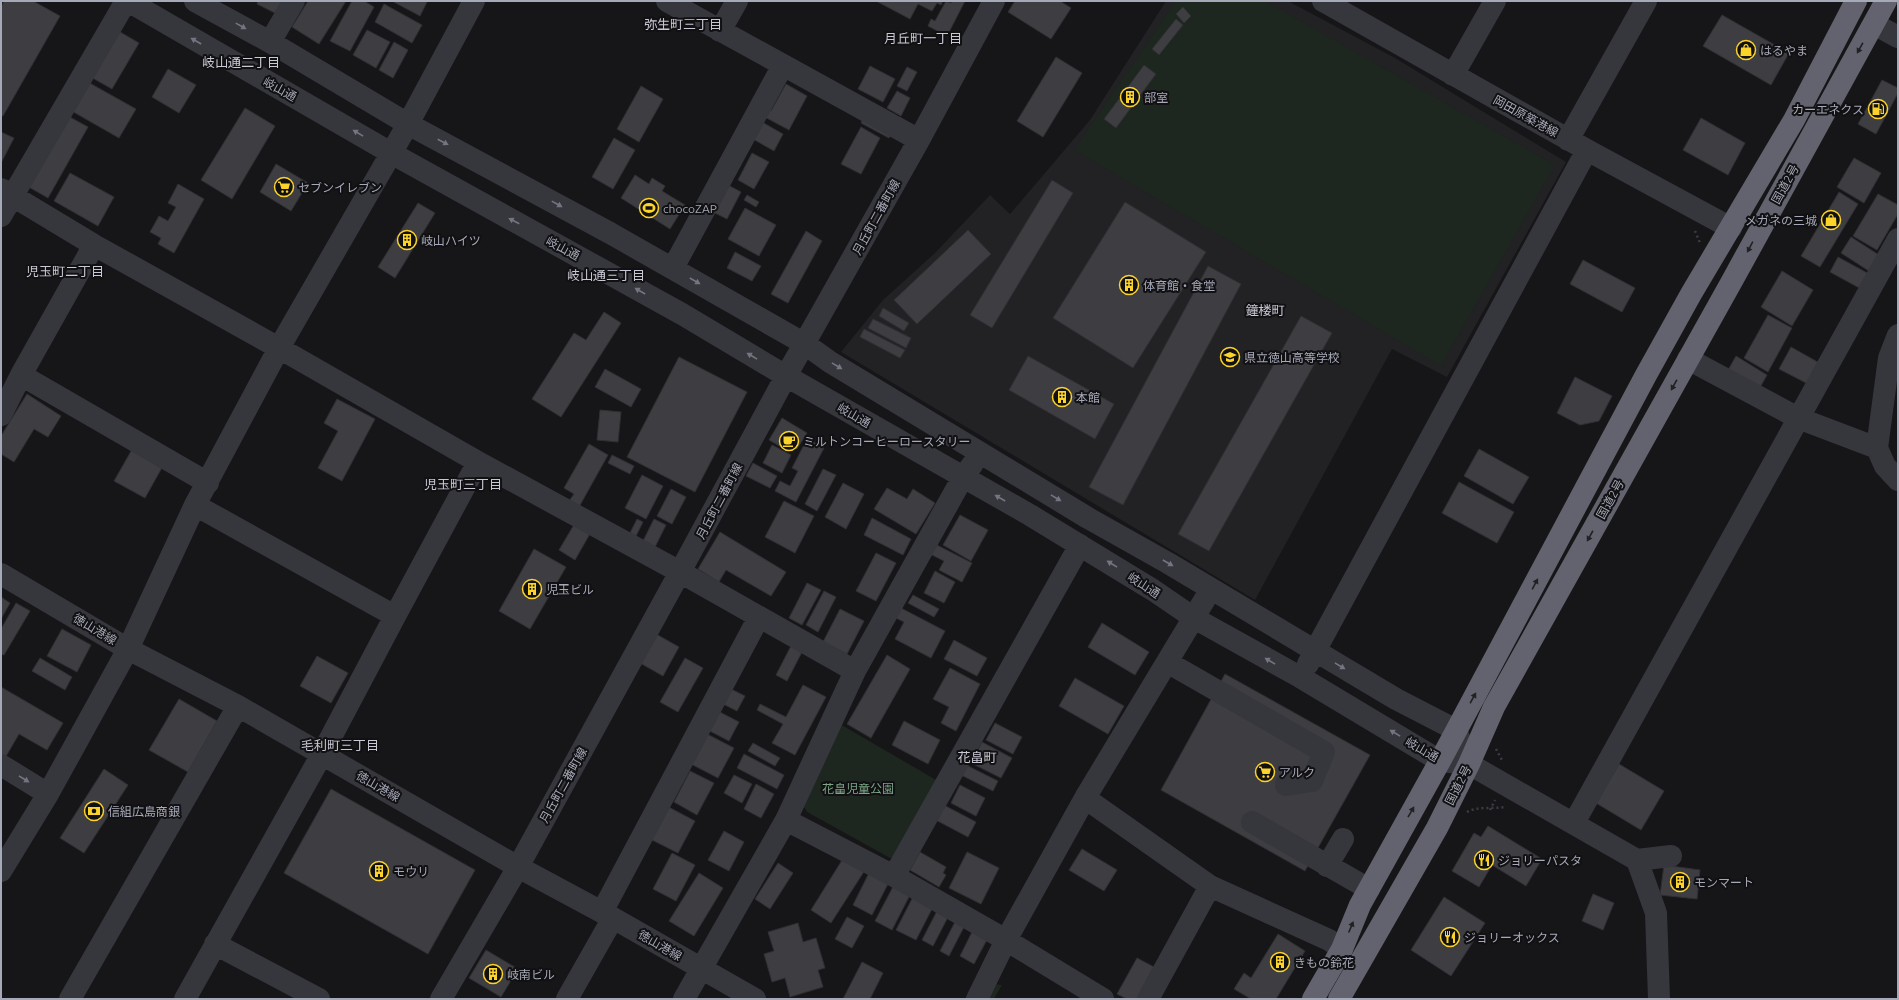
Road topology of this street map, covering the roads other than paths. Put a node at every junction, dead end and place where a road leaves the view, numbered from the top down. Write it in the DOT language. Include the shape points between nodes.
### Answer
graph roads {
  1 [pos="127,1"];
  2 [pos="195,1"];
  3 [pos="294,1"];
  4 [pos="474,1"];
  5 [pos="667,1"];
  6 [pos="737,1"];
  7 [pos="994,1"];
  8 [pos="1495,1"];
  9 [pos="1646,1"];
  10 [pos="1856,1"];
  11 [pos="1886,1"];
  12 [pos="1332,3"];
  13 [pos="1874,24"];
  14 [pos="720,31"];
  15 [pos="1898,37"];
  16 [pos="270,42"];
  17 [pos="783,65"];
  18 [pos="1453,75"];
  19 [pos="408,124"];
  20 [pos="919,140"];
  21 [pos="1568,140"];
  22 [pos="1587,150"];
  23 [pos="391,153"];
  24 [pos="7,192"];
  25 [pos="1,216"];
  26 [pos="1731,228"];
  27 [pos="1898,239"];
  28 [pos="94,245"];
  29 [pos="672,268"];
  30 [pos="1898,335"];
  31 [pos="805,344"];
  32 [pos="279,348"];
  33 [pos="1688,359"];
  34 [pos="20,375"];
  35 [pos="786,376"];
  36 [pos="1,415"];
  37 [pos="1798,418"];
  38 [pos="1877,448"];
  39 [pos="981,453"];
  40 [pos="478,462"];
  41 [pos="963,477"];
  42 [pos="1898,480"];
  43 [pos="208,483"];
  44 [pos="195,505"];
  45 [pos="1080,545"];
  46 [pos="680,572"];
  47 [pos="1,574"];
  48 [pos="1211,589"];
  49 [pos="395,616"];
  50 [pos="759,617"];
  51 [pos="1194,618"];
  52 [pos="128,649"];
  53 [pos="1316,652"];
  54 [pos="1167,662"];
  55 [pos="855,671"];
  56 [pos="1300,677"];
  57 [pos="238,706"];
  58 [pos="1456,730"];
  59 [pos="322,754"];
  60 [pos="1440,761"];
  61 [pos="1469,764"];
  62 [pos="1,765"];
  63 [pos="1286,785"];
  64 [pos="48,794"];
  65 [pos="1085,798"];
  66 [pos="786,820"];
  67 [pos="1252,822"];
  68 [pos="1574,823"];
  69 [pos="1342,839"];
  70 [pos="1671,856"];
  71 [pos="1637,860"];
  72 [pos="3,864"];
  73 [pos="518,866"];
  74 [pos="1327,866"];
  75 [pos="894,876"];
  76 [pos="1210,886"];
  77 [pos="1369,889"];
  78 [pos="607,915"];
  79 [pos="1006,940"];
  80 [pos="215,944"];
  81 [pos="1342,949"];
  82 [pos="701,968"];
  83 [pos="70,999"];
  84 [pos="185,999"];
  85 [pos="319,999"];
  86 [pos="441,999"];
  87 [pos="567,999"];
  88 [pos="684,999"];
  89 [pos="755,999"];
  90 [pos="977,999"];
  91 [pos="1103,999"];
  92 [pos="1148,999"];
  93 [pos="1313,999"];
  94 [pos="1339,999"];
  95 [pos="1659,999"];
  23 -- 1 [label="street, 岐山通, one-way"];
  1 -- 24 [label="street"];
  2 -- 16 [label="street, one-way"];
  3 -- 16 [label="street"];
  4 -- 19 [label="street"];
  5 -- 14 [label="street"];
  6 -- 14 [label="street"];
  7 -- 20 [label="street, 月丘町二番町線"];
  8 -- 18 [label="street"];
  9 -- 21 [label="street"];
  10 -- 26 [label="highway, 国道2号" via="1794,120"];
  11 -- 13 [label="highway, 国道2号"];
  12 -- 18 [label="street, 岡田原築港線"];
  13 -- 15 [label="street"];
  13 -- 33 [label="highway, 国道2号, one-way"];
  14 -- 17 [label="street"];
  16 -- 19 [label="street"];
  17 -- 20 [label="street"];
  17 -- 29 [label="street"];
  18 -- 21 [label="street, 岡田原築港線"];
  19 -- 23 [label="street"];
  19 -- 29 [label="street, one-way"];
  20 -- 31 [label="street, 月丘町二番町線"];
  21 -- 22 [label="street, 岡田原築港線"];
  22 -- 26 [label="street, 岡田原築港線"];
  22 -- 53 [label="street"];
  23 -- 32 [label="street"];
  35 -- 23 [label="street, 岐山通, one-way" via="682,314"];
  24 -- 25 [label="street"];
  24 -- 28 [label="street"];
  58 -- 26 [label="highway, 国道2号, one-way" via="1646,375"];
  27 -- 37 [label="street"];
  28 -- 32 [label="street"];
  28 -- 34 [label="street"];
  29 -- 31 [label="street, one-way"];
  30 -- 38 [label="street" via="1889,358"];
  31 -- 35 [label="street, 月丘町二番町線"];
  31 -- 39 [label="street, one-way" via="830,362"];
  32 -- 40 [label="street"];
  32 -- 43 [label="street"];
  33 -- 37 [label="street"];
  33 -- 61 [label="highway, 国道2号, one-way" via="1494,707"];
  34 -- 36 [label="street"];
  34 -- 43 [label="street"];
  35 -- 41 [label="street, 岐山通"];
  35 -- 46 [label="street, 月丘町二番町線"];
  37 -- 38 [label="street"];
  37 -- 68 [label="street"];
  38 -- 42 [label="street" via="1885,466"];
  39 -- 41 [label="street"];
  39 -- 48 [label="street, one-way"];
  40 -- 46 [label="street"];
  40 -- 49 [label="street"];
  45 -- 41 [label="street, 岐山通, one-way"];
  41 -- 55 [label="street"];
  43 -- 44 [label="street"];
  44 -- 49 [label="street"];
  44 -- 52 [label="street"];
  51 -- 45 [label="street, 岐山通, one-way"];
  45 -- 75 [label="street"];
  46 -- 50 [label="street"];
  46 -- 73 [label="street, 月丘町二番町線"];
  47 -- 52 [label="street, 徳山港線"];
  48 -- 51 [label="street"];
  48 -- 53 [label="street"];
  49 -- 59 [label="street"];
  50 -- 55 [label="street"];
  50 -- 78 [label="street"];
  51 -- 54 [label="street"];
  56 -- 51 [label="street, 岐山通, one-way"];
  52 -- 57 [label="street, 徳山港線"];
  52 -- 64 [label="street"];
  53 -- 56 [label="street"];
  53 -- 58 [label="street, one-way" via="1396,699"];
  54 -- 63 [label="street" via="1324,752 1312,781"];
  54 -- 65 [label="street"];
  55 -- 66 [label="street"];
  60 -- 56 [label="street, 岐山通, one-way"];
  57 -- 59 [label="street, 徳山港線"];
  57 -- 83 [label="street"];
  58 -- 60 [label="highway, 国道2号"];
  58 -- 61 [label="street"];
  59 -- 73 [label="street, 徳山港線"];
  59 -- 80 [label="street"];
  60 -- 61 [label="street, 岐山通"];
  77 -- 60 [label="highway, 国道2号, one-way"];
  61 -- 68 [label="street"];
  61 -- 94 [label="highway, 国道2号" via="1437,828"];
  62 -- 64 [label="street, one-way"];
  64 -- 72 [label="street"];
  65 -- 76 [label="street"];
  65 -- 79 [label="street"];
  66 -- 75 [label="street"];
  66 -- 82 [label="street"];
  67 -- 74 [label="street"];
  68 -- 71 [label="street"];
  69 -- 74 [label="street"];
  70 -- 71 [label="street"];
  71 -- 95 [label="street" via="1656,913"];
  73 -- 78 [label="street, 徳山港線"];
  73 -- 86 [label="street, 月丘町二番町線"];
  74 -- 77 [label="street"];
  75 -- 79 [label="street"];
  76 -- 81 [label="street" via="1328,940"];
  76 -- 92 [label="street"];
  81 -- 77 [label="highway, 国道2号, one-way"];
  78 -- 82 [label="street, 徳山港線"];
  78 -- 87 [label="street"];
  79 -- 90 [label="street"];
  79 -- 91 [label="street"];
  80 -- 84 [label="street"];
  80 -- 85 [label="street"];
  81 -- 93 [label="highway, 国道2号"];
  82 -- 88 [label="street"];
  82 -- 89 [label="street, 徳山港線"];
}
